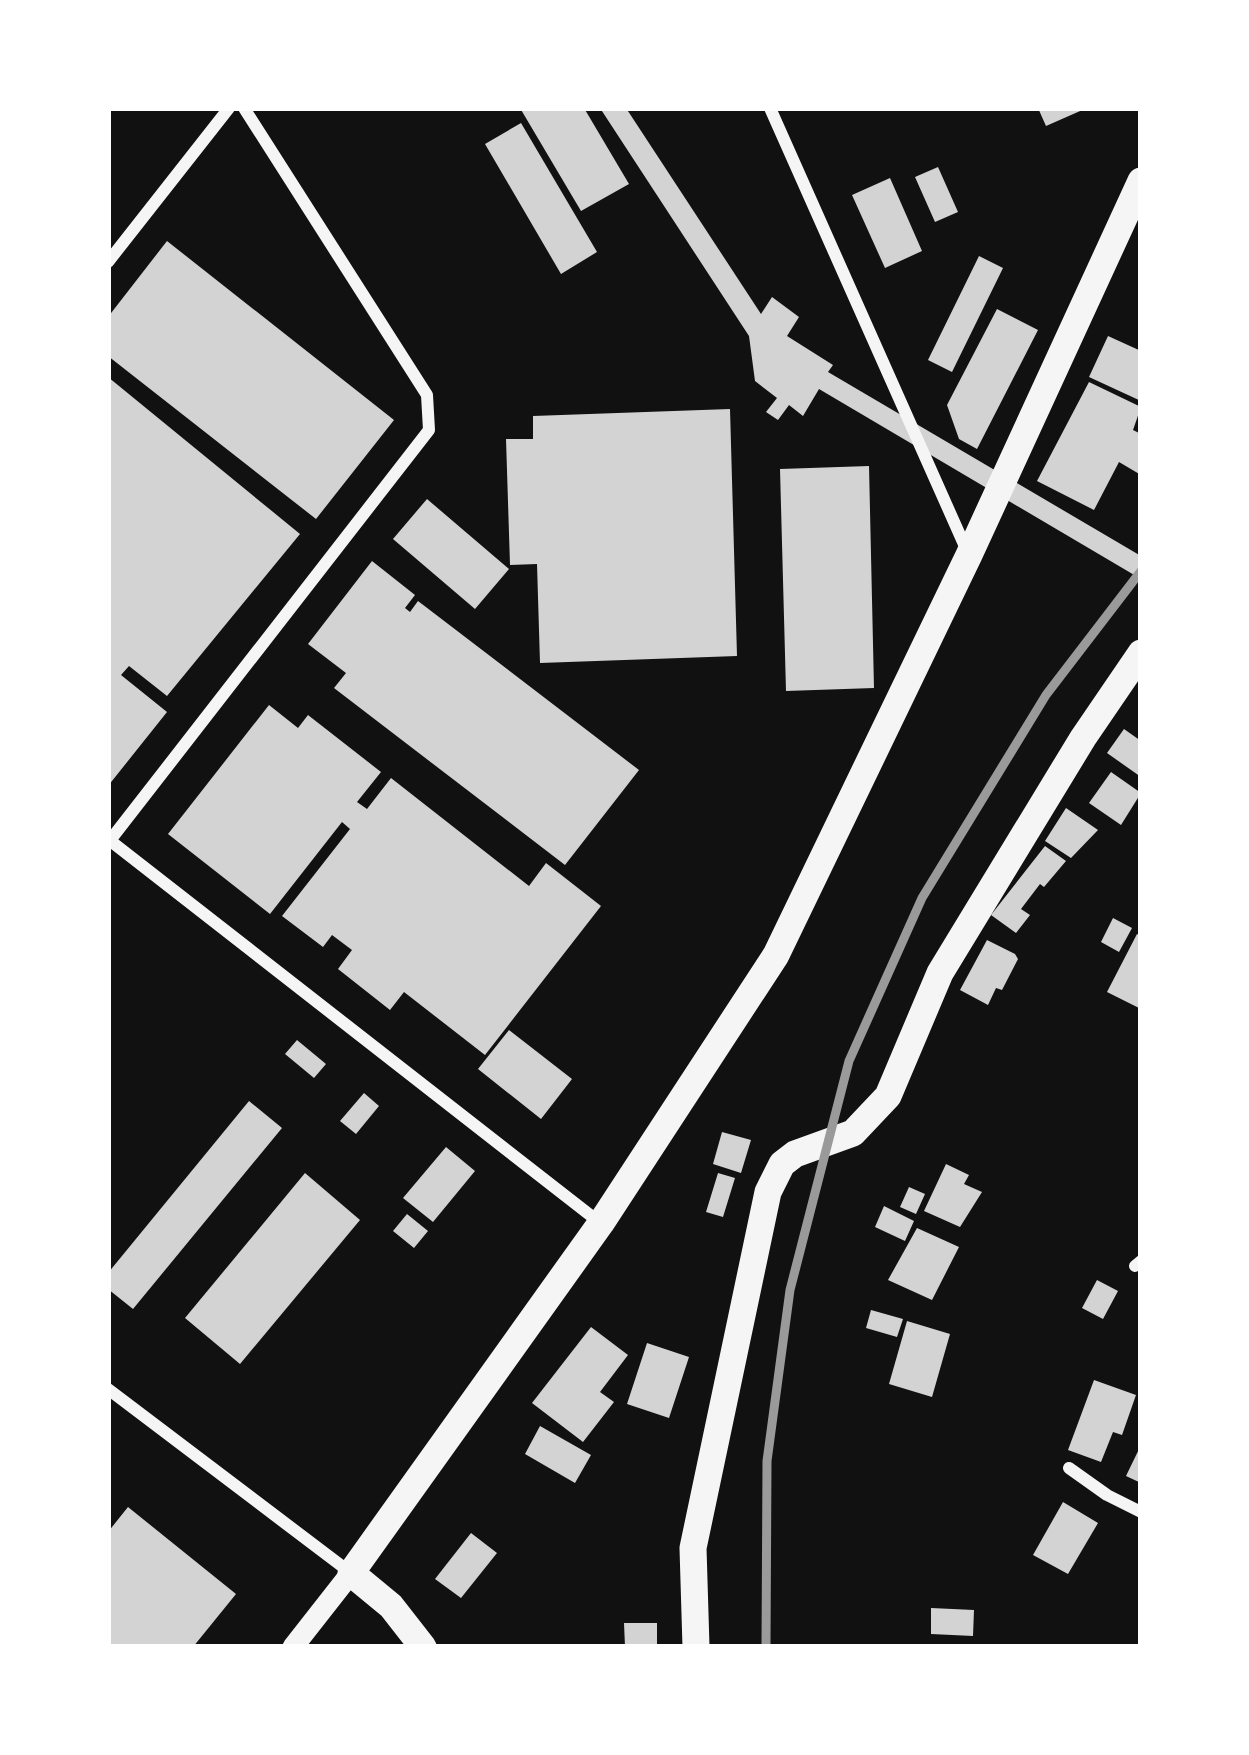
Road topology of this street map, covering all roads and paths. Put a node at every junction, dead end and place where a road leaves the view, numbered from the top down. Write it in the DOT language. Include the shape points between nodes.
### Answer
graph roads {
  1 [pos="229,108"];
  2 [pos="244,108"];
  3 [pos="770,108"];
  4 [pos="1141,181"];
  5 [pos="108,262"];
  6 [pos="969,554"];
  7 [pos="1141,653"];
  8 [pos="109,841"];
  9 [pos="601,1223"];
  10 [pos="108,1388"];
  11 [pos="1069,1468"];
  12 [pos="1141,1512"];
  13 [pos="351,1574"];
  14 [pos="293,1647"];
  15 [pos="423,1647"];
  16 [pos="696,1647"];
  1 -- 5 [label="street"];
  2 -- 8 [label="street" via="428,395 429,430"];
  3 -- 6 [label="street"];
  4 -- 6 [label="main road"];
  6 -- 9 [label="main road" via="776,955"];
  7 -- 16 [label="main road" via="940,974 888,1096 853,1133 794,1154 768,1192 693,1548"];
  8 -- 9 [label="street"];
  9 -- 13 [label="main road"];
  10 -- 13 [label="street"];
  11 -- 12 [label="street"];
  13 -- 14 [label="street"];
  13 -- 15 [label="main road" via="391,1606"];
}
